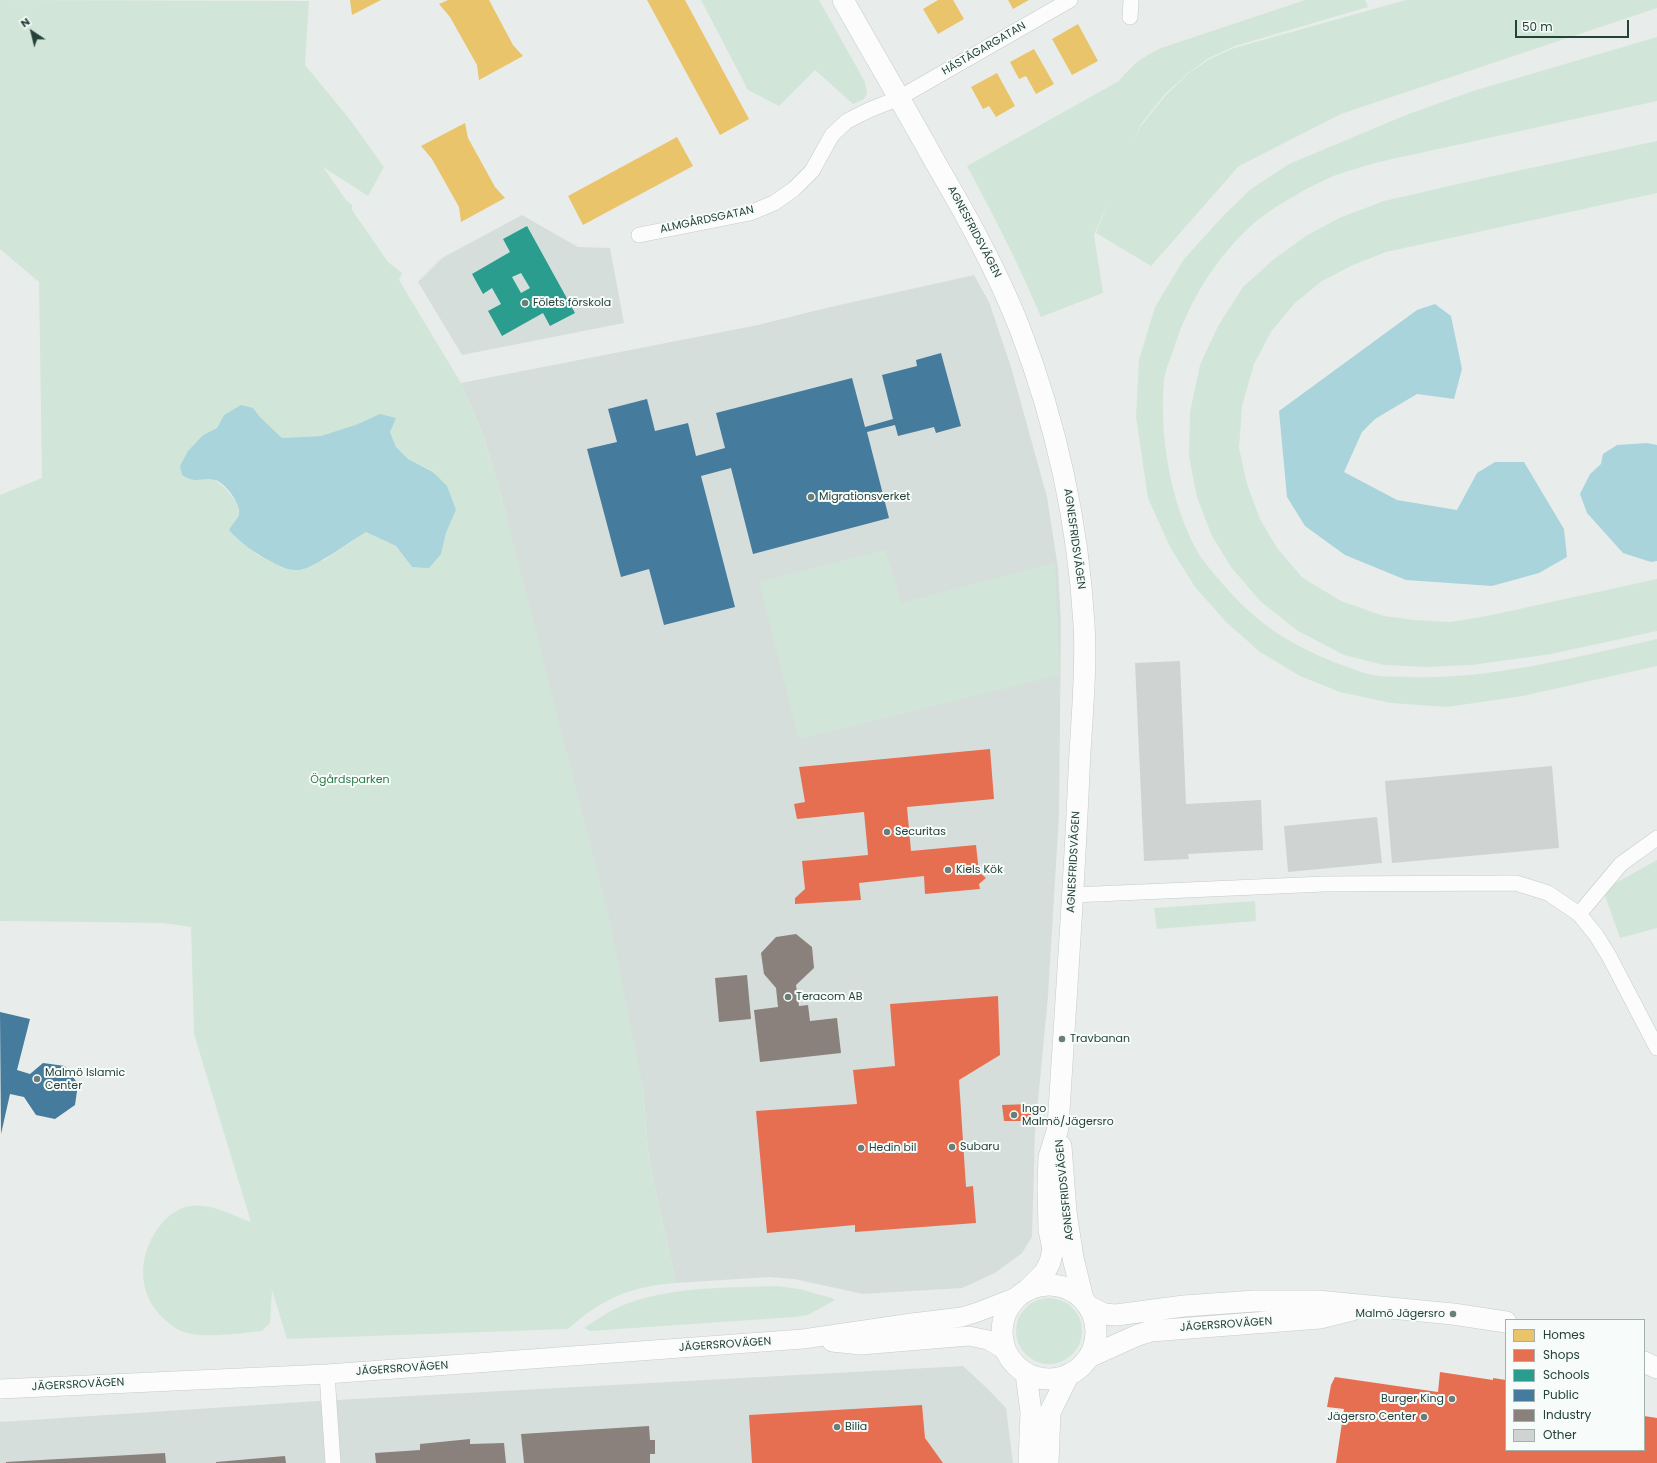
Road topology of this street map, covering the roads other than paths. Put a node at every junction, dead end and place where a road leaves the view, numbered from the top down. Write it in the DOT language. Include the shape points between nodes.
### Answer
graph roads {
  1 [pos="843,0"];
  2 [pos="1070,0"];
  3 [pos="1131,0"];
  4 [pos="1130,16"];
  5 [pos="899,98"];
  6 [pos="639,235"];
  7 [pos="1657,838"];
  8 [pos="1073,895"];
  9 [pos="1579,914"];
  10 [pos="1657,1048"];
  11 [pos="1058,1128"];
  12 [pos="1023,1293"];
  13 [pos="1085,1303"];
  14 [pos="1367,1307"];
  15 [pos="1505,1322"];
  16 [pos="803,1340"];
  17 [pos="1005,1350"];
  18 [pos="1089,1357"];
  19 [pos="1645,1362"];
  20 [pos="1657,1368"];
  21 [pos="327,1374"];
  22 [pos="1026,1374"];
  23 [pos="1069,1374"];
  24 [pos="0,1388"];
  25 [pos="333,1463"];
  26 [pos="1029,1463"];
  27 [pos="1048,1463"];
  1 -- 5 [label="main road, AGNESFRIDSVÄGEN"];
  2 -- 5 [label="street, HÄSTÄGARGATAN"];
  3 -- 4 [label="street"];
  5 -- 6 [label="street, ALMGÅRDSGATAN" via="847,121 832,135 812,171 774,204 750,213"];
  5 -- 8 [label="main road, AGNESFRIDSVÄGEN" via="972,225 1000,281 1034,368 1067,487 1079,565 1084,627"];
  7 -- 9 [label="street" via="1621,864"];
  8 -- 9 [label="street" via="1324,884 1516,883 1548,893"];
  8 -- 11 [label="main road, AGNESFRIDSVÄGEN"];
  9 -- 10 [label="street" via="1609,956"];
  11 -- 12 [label="main road, AGNESFRIDSVÄGEN" via="1049,1157 1049,1230 1053,1249 1045,1272"];
  11 -- 13 [label="main road, AGNESFRIDSVÄGEN" via="1073,1258"];
  12 -- 13 [label="main road" via="1038,1286 1050,1285 1073,1292"];
  12 -- 16 [label="street, JÄGERSROVÄGEN" via="962,1317 912,1322"];
  12 -- 17 [label="main road" via="1009,1307 1003,1320 1002,1340"];
  13 -- 14 [label="main road, JÄGERSROVÄGEN" via="1104,1314 1116,1315 1184,1306 1255,1301 1316,1301"];
  13 -- 18 [label="main road" via="1094,1318 1096,1331"];
  14 -- 15 [label="main road, JÄGERSROVÄGEN" via="1402,1308"];
  14 -- 18 [label="main road, JÄGERSROVÄGEN" via="1320,1318 1151,1331"];
  16 -- 17 [label="street, JÄGERSROVÄGEN" via="861,1345 969,1336 988,1340"];
  16 -- 21 [label="street, JÄGERSROVÄGEN"];
  17 -- 22 [label="main road" via="1010,1359"];
  18 -- 23 [label="main road"];
  19 -- 20 [label="main road"];
  21 -- 24 [label="street, JÄGERSROVÄGEN"];
  21 -- 25 [label="street"];
  22 -- 23 [label="main road" via="1052,1379"];
  22 -- 26 [label="main road" via="1032,1412"];
  23 -- 27 [label="main road" via="1050,1412"];
}
